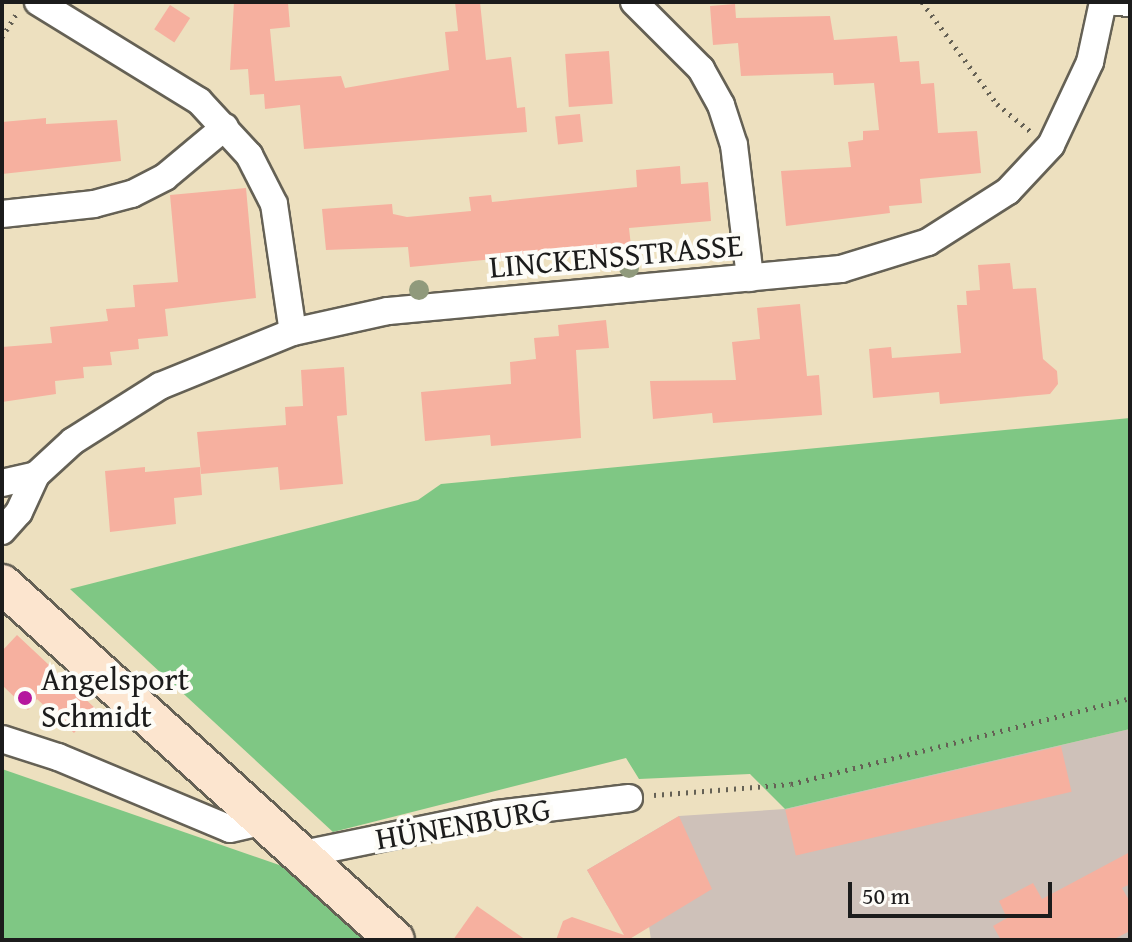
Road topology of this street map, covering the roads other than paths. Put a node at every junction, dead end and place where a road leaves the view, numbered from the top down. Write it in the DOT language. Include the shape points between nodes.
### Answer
graph roads {
  1 [pos="38,2"];
  2 [pos="634,2"];
  3 [pos="1103,2"];
  4 [pos="1116,2"];
  5 [pos="1130,3"];
  6 [pos="225,127"];
  7 [pos="2,214"];
  8 [pos="750,278"];
  9 [pos="293,332"];
  10 [pos="36,475"];
  11 [pos="2,483"];
  12 [pos="2,531"];
  13 [pos="2,584"];
  14 [pos="2,739"];
  15 [pos="629,798"];
  16 [pos="260,822"];
  17 [pos="298,855"];
  18 [pos="395,940"];
  1 -- 6 [label="street" via="199,101"];
  2 -- 8 [label="street" via="701,69 721,105 734,145"];
  3 -- 8 [label="street, LINCKENSSTRASSE" via="1090,62 1051,145 1008,191 928,242 841,269"];
  4 -- 5 [label="street"];
  6 -- 7 [label="street" via="165,177 132,194 94,204"];
  6 -- 9 [label="street" via="249,155 274,204"];
  8 -- 9 [label="street, LINCKENSSTRASSE" via="388,311"];
  9 -- 10 [label="street, LINCKENSSTRASSE" via="160,386 73,441"];
  10 -- 11 [label="street, LINCKENSSTRASSE"];
  10 -- 12 [label="street, LINCKENSSTRASSE" via="19,512"];
  13 -- 16 [label="street"];
  14 -- 16 [label="street" via="230,829"];
  15 -- 17 [label="street, HÜNENBURG" via="497,814"];
  16 -- 17 [label="street"];
  17 -- 18 [label="street"];
}
